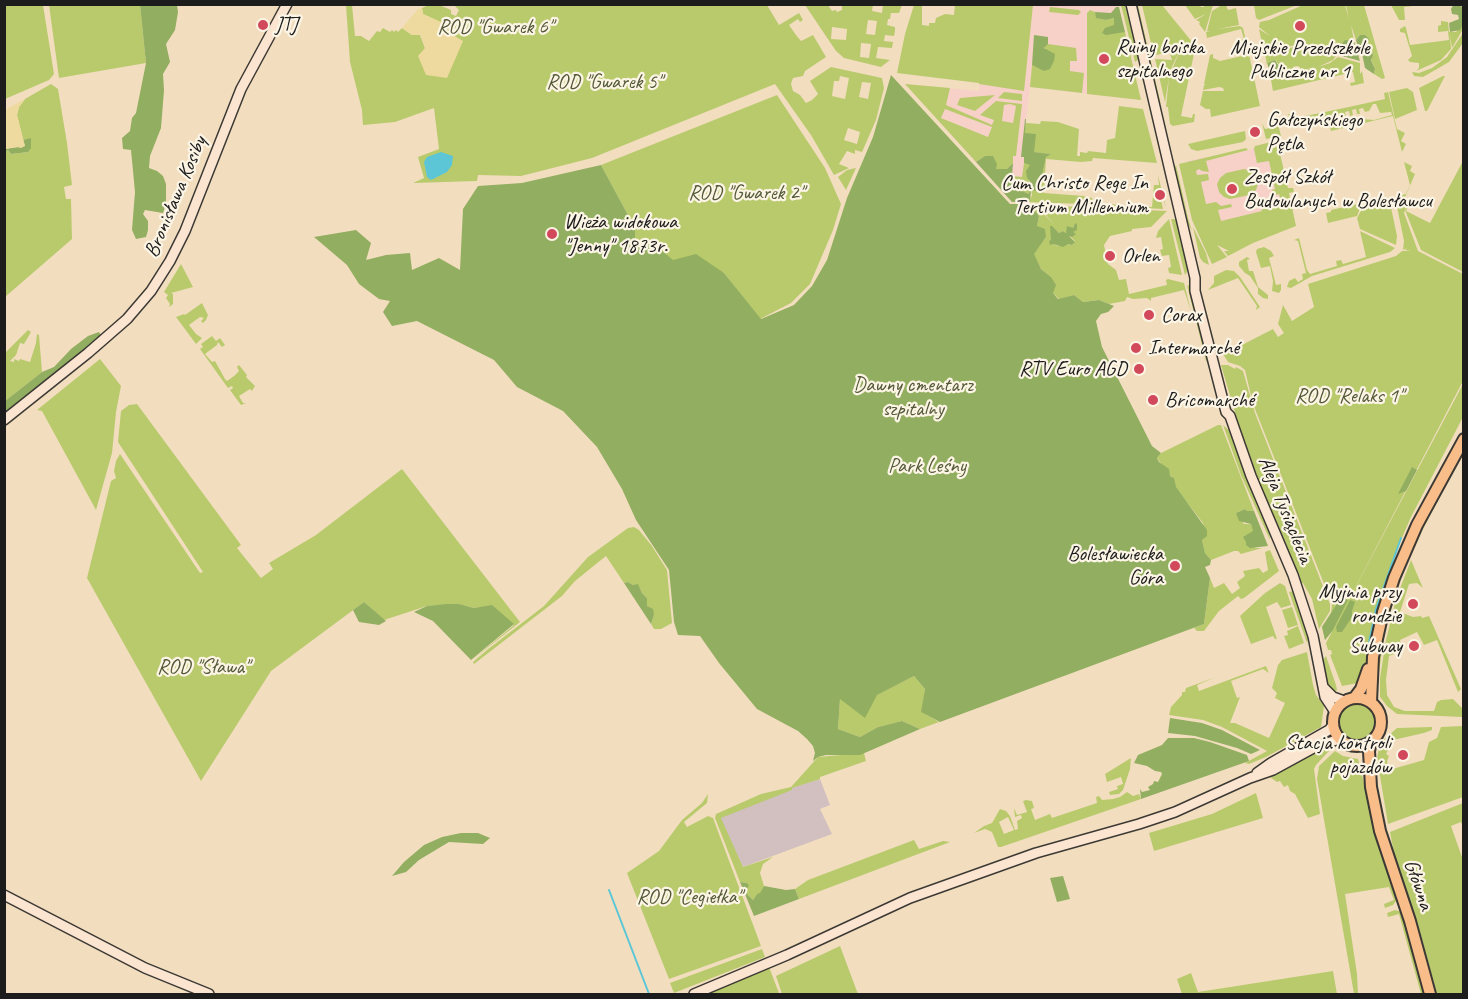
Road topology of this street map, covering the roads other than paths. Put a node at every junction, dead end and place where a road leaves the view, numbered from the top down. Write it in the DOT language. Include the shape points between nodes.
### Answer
graph roads {
  1 [pos="287,4"];
  2 [pos="1131,4"];
  3 [pos="4,420"];
  4 [pos="1464,439"];
  5 [pos="1372,661"];
  6 [pos="1323,688"];
  7 [pos="1355,698"];
  8 [pos="1344,701"];
  9 [pos="1371,702"];
  10 [pos="1335,712"];
  11 [pos="1333,725"];
  12 [pos="1340,739"];
  13 [pos="1371,742"];
  14 [pos="1354,746"];
  15 [pos="1250,778"];
  16 [pos="1371,787"];
  17 [pos="4,895"];
  18 [pos="209,994"];
  19 [pos="694,994"];
  20 [pos="1430,994"];
  1 -- 3 [label="street, Bronisława Kosiby" via="241,89 185,231 151,291 94,349"];
  2 -- 6 [label="street, Aleja Tysiąclecia" via="1226,412 1304,607"];
  4 -- 5 [label="main road" via="1401,559"];
  5 -- 7 [label="main road"];
  5 -- 9 [label="main road"];
  6 -- 8 [label="street"];
  6 -- 10 [label="street, Aleja Tysiąclecia"];
  7 -- 8 [label="main road"];
  7 -- 9 [label="main road"];
  8 -- 10 [label="main road"];
  9 -- 13 [label="main road" via="1382,720"];
  10 -- 11 [label="main road"];
  11 -- 12 [label="main road"];
  11 -- 15 [label="street"];
  12 -- 14 [label="main road"];
  12 -- 15 [label="street"];
  13 -- 14 [label="main road"];
  13 -- 16 [label="main road, Główna"];
  14 -- 16 [label="main road, Główna"];
  15 -- 19 [label="street" via="1157,819 1036,853 939,886"];
  16 -- 20 [label="main road, Główna" via="1382,840"];
  17 -- 18 [label="street" via="145,968"];
}
